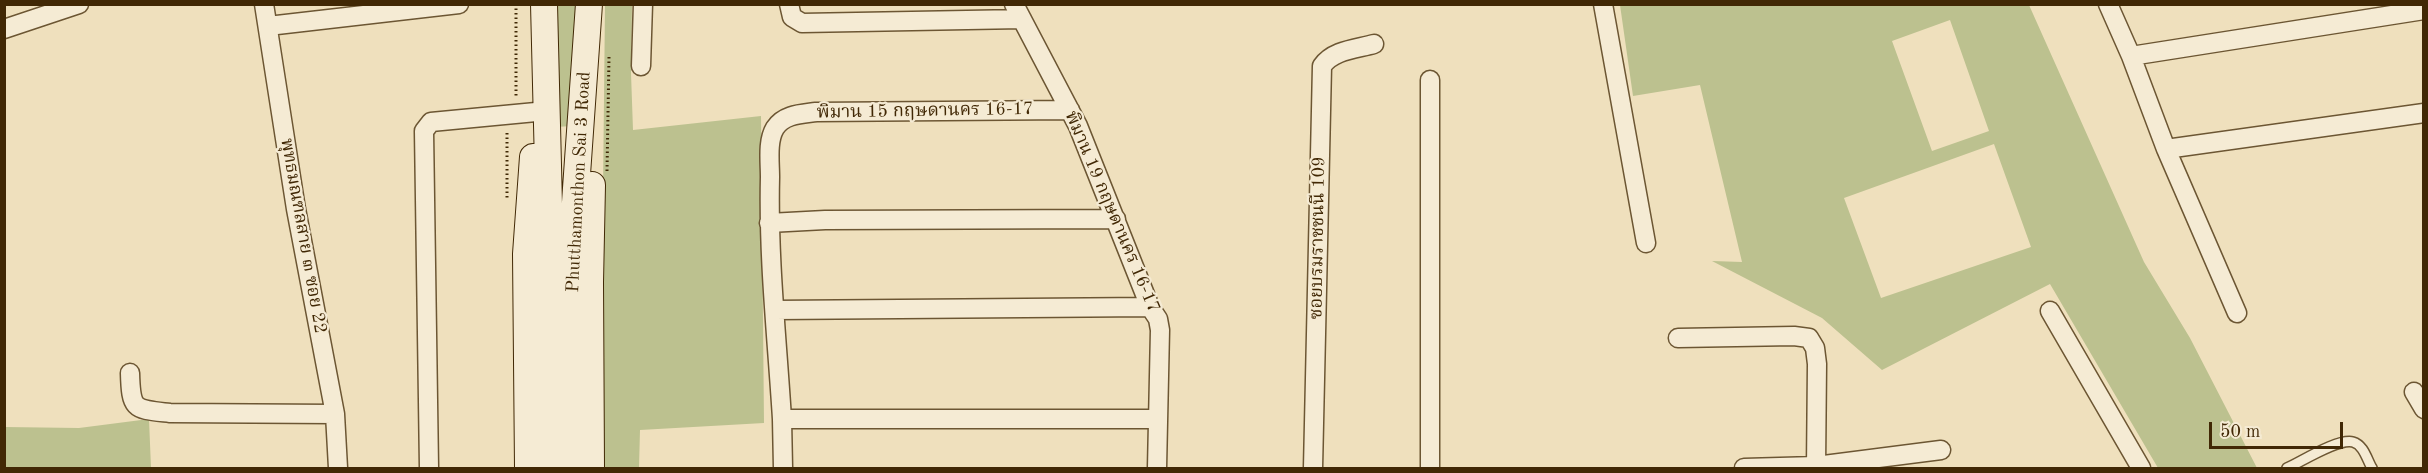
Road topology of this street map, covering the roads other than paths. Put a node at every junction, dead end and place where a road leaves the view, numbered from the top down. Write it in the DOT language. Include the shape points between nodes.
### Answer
graph roads {
  1 [pos="78,4"];
  2 [pos="264,4"];
  3 [pos="459,4"];
  4 [pos="643,4"];
  5 [pos="789,4"];
  6 [pos="1603,4"];
  7 [pos="2108,4"];
  8 [pos="2424,10"];
  9 [pos="544,12"];
  10 [pos="589,12"];
  11 [pos="1018,12"];
  12 [pos="268,26"];
  13 [pos="4,29"];
  14 [pos="1374,44"];
  15 [pos="2131,56"];
  16 [pos="641,66"];
  17 [pos="1430,80"];
  18 [pos="1070,110"];
  19 [pos="526,113"];
  20 [pos="2424,113"];
  21 [pos="2166,149"];
  22 [pos="1116,219"];
  23 [pos="769,223"];
  24 [pos="1646,243"];
  25 [pos="561,245"];
  26 [pos="1150,307"];
  27 [pos="776,310"];
  28 [pos="2050,311"];
  29 [pos="2237,312"];
  30 [pos="1678,338"];
  31 [pos="130,373"];
  32 [pos="2414,392"];
  33 [pos="2424,409"];
  34 [pos="335,414"];
  35 [pos="782,419"];
  36 [pos="1158,419"];
  37 [pos="1941,450"];
  38 [pos="1816,467"];
  39 [pos="338,468"];
  40 [pos="429,468"];
  41 [pos="528,468"];
  42 [pos="550,468"];
  43 [pos="573,468"];
  44 [pos="591,468"];
  45 [pos="783,468"];
  46 [pos="1156,468"];
  47 [pos="1312,468"];
  48 [pos="1430,468"];
  49 [pos="1744,468"];
  50 [pos="2141,468"];
  51 [pos="2287,468"];
  52 [pos="2372,468"];
  1 -- 13 [label="street"];
  2 -- 12 [label="street, พุทธมณฑลสาย ๓ ซอย 22"];
  3 -- 12 [label="street"];
  4 -- 16 [label="street"];
  5 -- 11 [label="street" via="792,17 802,23"];
  6 -- 24 [label="street"];
  7 -- 15 [label="street"];
  8 -- 15 [label="street"];
  9 -- 19 [label="main road"];
  9 -- 25 [label="main road, Phutthamonthon Sai 3 Road"];
  10 -- 25 [label="main road, Phutthamonthon Sai 3 Road"];
  10 -- 44 [label="main road" via="594,140"];
  11 -- 18 [label="street, พิมาน 19 กฤษดานคร 16-17"];
  12 -- 34 [label="street, พุทธมณฑลสาย ๓ ซอย 22" via="296,209"];
  14 -- 47 [label="street, ซอยบรมราชชนนี 109" via="1337,53 1322,66"];
  15 -- 21 [label="street"];
  17 -- 48 [label="street"];
  18 -- 22 [label="street, พิมาน 19 กฤษดานคร 16-17"];
  18 -- 23 [label="street, พิมาน 15 กฤษดานคร 16-17" via="794,115 781,120 770,143"];
  19 -- 40 [label="street" via="431,122 424,131"];
  19 -- 41 [label="main road"];
  20 -- 21 [label="street"];
  21 -- 29 [label="street"];
  22 -- 23 [label="street"];
  22 -- 26 [label="street, พิมาน 19 กฤษดานคร 16-17"];
  23 -- 27 [label="street"];
  25 -- 42 [label="main road, Phutthamonthon Sai 3 Road"];
  25 -- 43 [label="main road, Phutthamonthon Sai 3 Road"];
  26 -- 27 [label="street"];
  26 -- 36 [label="street, พิมาน 19 กฤษดานคร 16-17" via="1160,330"];
  27 -- 35 [label="street"];
  28 -- 50 [label="street"];
  30 -- 38 [label="street" via="1809,338 1817,364"];
  31 -- 34 [label="street" via="131,398 136,406 147,411"];
  32 -- 33 [label="street"];
  34 -- 39 [label="street, พุทธมณฑลสาย ๓ ซอย 22"];
  35 -- 36 [label="street"];
  35 -- 45 [label="street"];
  36 -- 46 [label="street, พิมาน 19 กฤษดานคร 16-17"];
  37 -- 38 [label="street"];
  38 -- 49 [label="street"];
  51 -- 52 [label="lane" via="2342,442 2354,442"];
}
